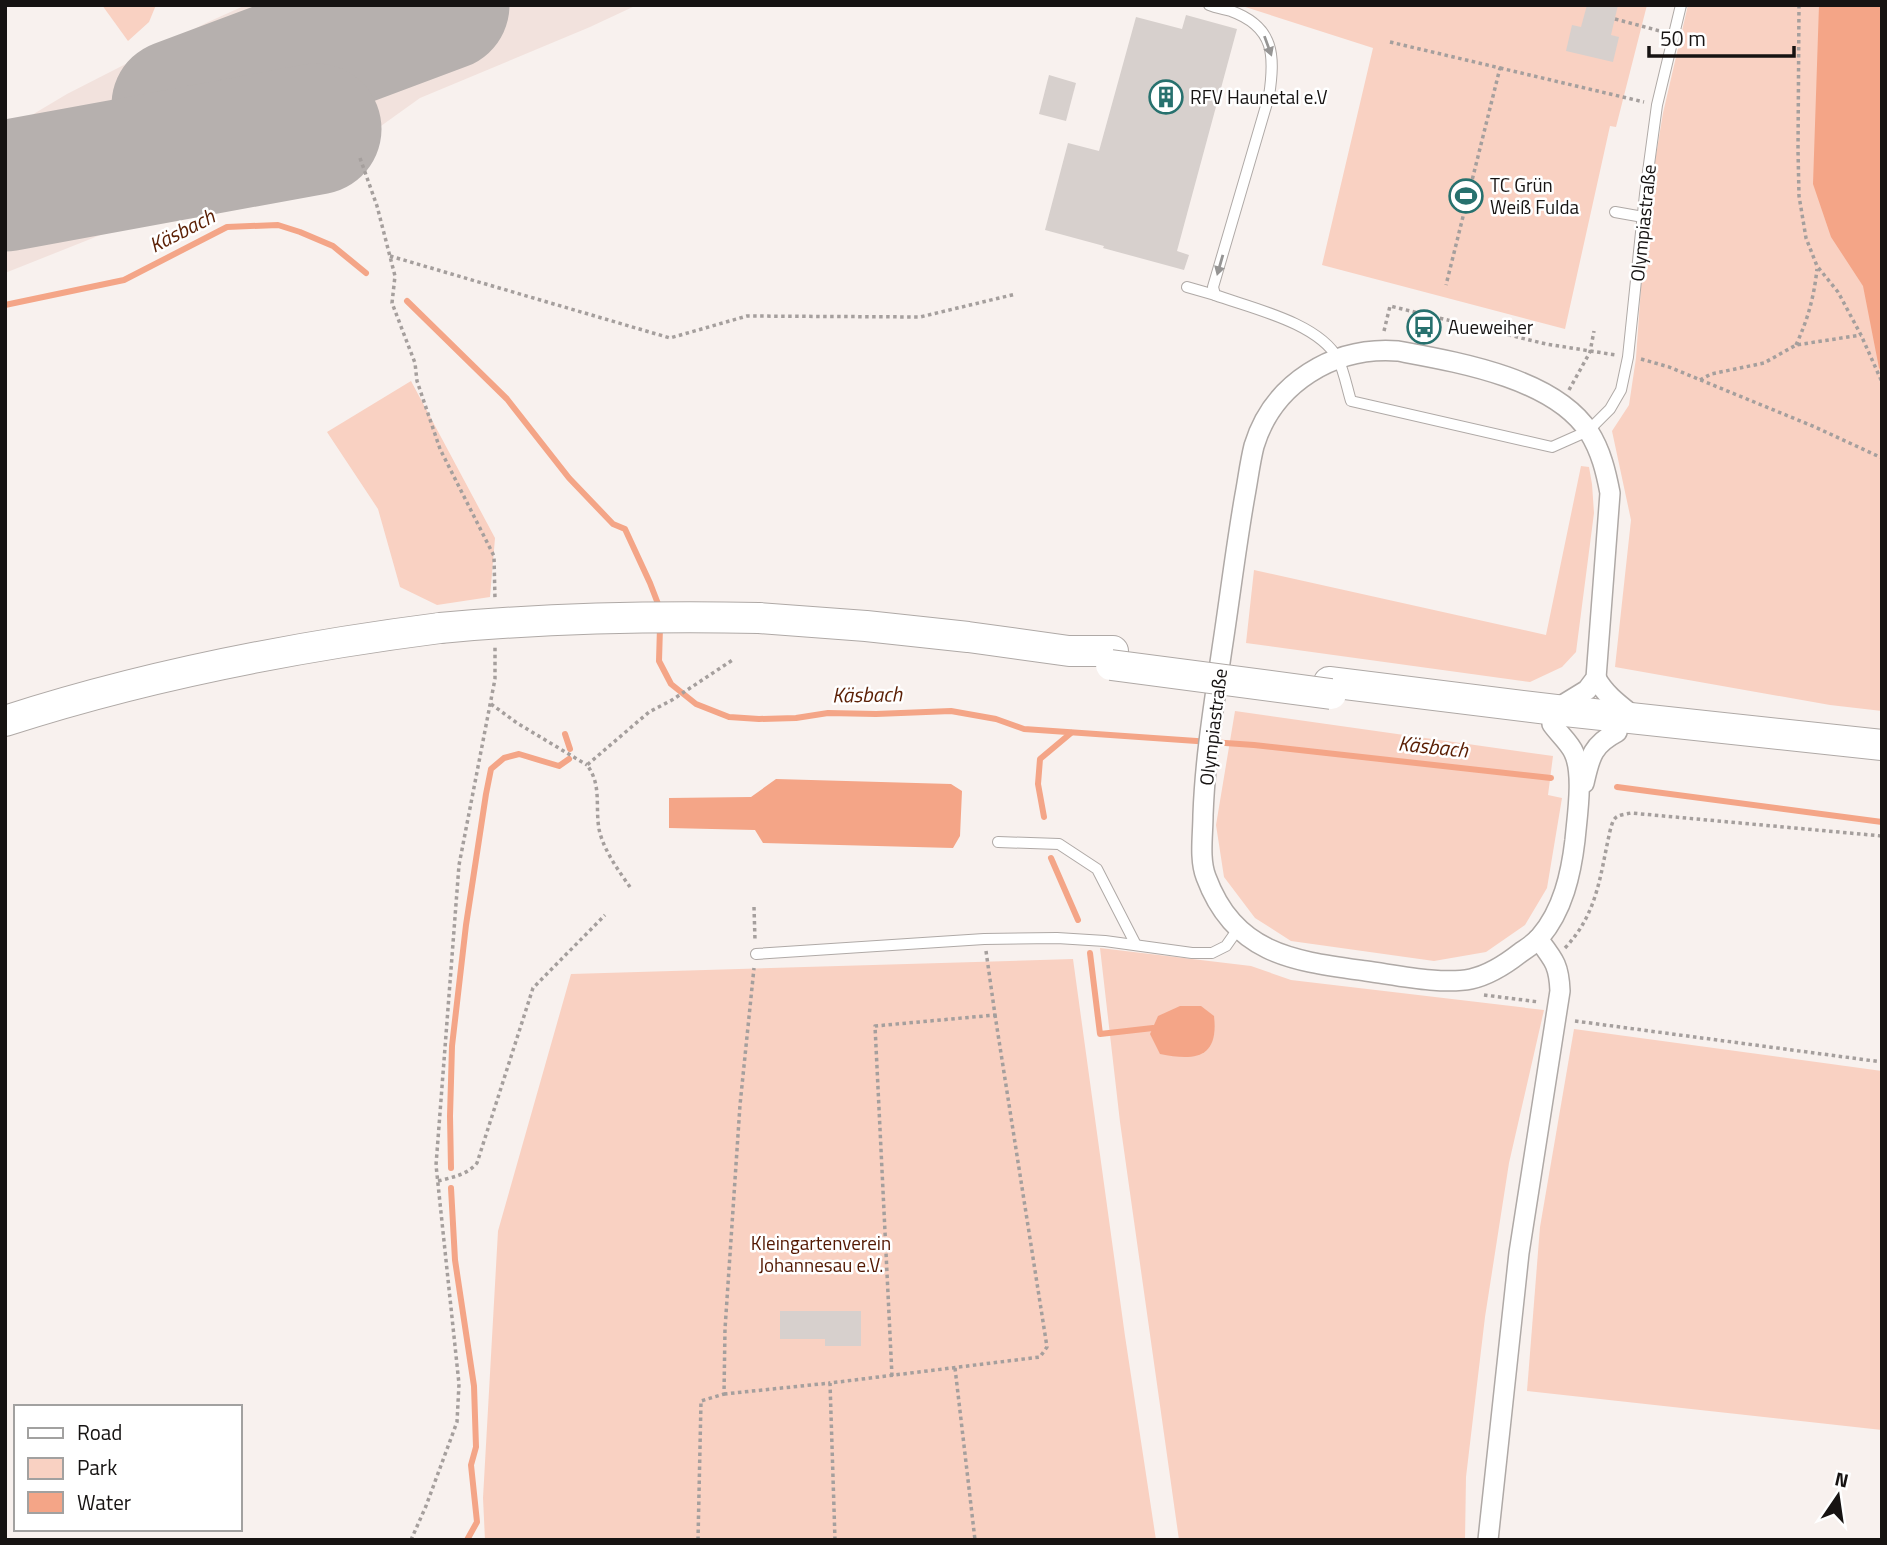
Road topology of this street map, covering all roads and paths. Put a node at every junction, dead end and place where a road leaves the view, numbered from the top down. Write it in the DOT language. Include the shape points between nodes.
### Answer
graph roads {
  1 [pos="1681,5"];
  2 [pos="1799,5"];
  3 [pos="1213,6"];
  4 [pos="1615,19"];
  5 [pos="1674,34"];
  6 [pos="1390,42"];
  7 [pos="1500,68"];
  8 [pos="1657,105"];
  9 [pos="360,158"];
  10 [pos="1615,212"];
  11 [pos="1643,217"];
  12 [pos="390,256"];
  13 [pos="1817,267"];
  14 [pos="1446,285"];
  15 [pos="1187,287"];
  16 [pos="1214,291"];
  17 [pos="1016,294"];
  18 [pos="1384,331"];
  19 [pos="1594,331"];
  20 [pos="1861,335"];
  21 [pos="1796,345"];
  22 [pos="1590,352"];
  23 [pos="1628,357"];
  24 [pos="1338,358"];
  25 [pos="1700,380"];
  26 [pos="1882,382"];
  27 [pos="1569,390"];
  28 [pos="1588,431"];
  29 [pos="1882,458"];
  30 [pos="495,611"];
  31 [pos="495,638"];
  32 [pos="734,659"];
  33 [pos="1596,678"];
  34 [pos="491,704"];
  35 [pos="1554,717"];
  36 [pos="5,720"];
  37 [pos="1627,725"];
  38 [pos="1882,745"];
  39 [pos="1882,758"];
  40 [pos="587,765"];
  41 [pos="1579,801"];
  42 [pos="1882,836"];
  43 [pos="998,842"];
  44 [pos="630,887"];
  45 [pos="754,907"];
  46 [pos="605,915"];
  47 [pos="1238,929"];
  48 [pos="984,939"];
  49 [pos="1538,939"];
  50 [pos="1136,945"];
  51 [pos="756,954"];
  52 [pos="1554,960"];
  53 [pos="1484,995"];
  54 [pos="1557,1012"];
  55 [pos="995,1016"];
  56 [pos="1882,1062"];
  57 [pos="438,1181"];
  58 [pos="956,1368"];
  59 [pos="892,1376"];
  60 [pos="830,1383"];
  61 [pos="724,1394"];
  62 [pos="411,1540"];
  63 [pos="698,1540"];
  64 [pos="835,1540"];
  65 [pos="975,1540"];
  66 [pos="1488,1540"];
  1 -- 5 [label="lane, Olympiastraße"];
  2 -- 13 [label="path" via="1799,196 1806,238"];
  3 -- 16 [label="lane, one-way" via="1252,22 1263,32 1272,54 1269,96"];
  4 -- 5 [label="path"];
  5 -- 8 [label="lane, Olympiastraße"];
  6 -- 7 [label="path"];
  7 -- 8 [label="path"];
  7 -- 14 [label="path"];
  8 -- 11 [label="lane, Olympiastraße"];
  9 -- 12 [label="path"];
  10 -- 11 [label="lane"];
  11 -- 23 [label="lane, Olympiastraße"];
  12 -- 17 [label="path" via="670,338 747,316 920,317"];
  12 -- 30 [label="path" via="395,276 392,303 440,449 494,556"];
  13 -- 20 [label="path" via="1838,292"];
  13 -- 21 [label="path" via="1808,320"];
  15 -- 16 [label="lane"];
  16 -- 24 [label="lane" via="1300,325 1317,335"];
  18 -- 22 [label="path" via="1390,306"];
  19 -- 22 [label="path"];
  20 -- 21 [label="path"];
  20 -- 26 [label="path"];
  21 -- 25 [label="path" via="1764,362"];
  22 -- 23 [label="path"];
  22 -- 27 [label="path"];
  23 -- 25 [label="path"];
  23 -- 28 [label="lane, Olympiastraße" via="1615,403"];
  24 -- 28 [label="street, Olympiastraße" via="1357,352 1398,351 1509,377 1563,406"];
  24 -- 28 [label="lane" via="1351,401 1552,447"];
  24 -- 47 [label="street, Olympiastraße" via="1297,381 1273,407 1254,445 1213,717 1202,851 1204,875 1223,912"];
  25 -- 29 [label="path"];
  28 -- 33 [label="street, Olympiastraße" via="1605,469 1610,494"];
  31 -- 34 [label="path"];
  32 -- 40 [label="path" via="649,712"];
  33 -- 35 [label="street"];
  33 -- 37 [label="street"];
  34 -- 40 [label="path"];
  34 -- 57 [label="path" via="460,865"];
  35 -- 36 [label="main road, bridge" via="968,637 759,618 633,617 504,622 316,645 107,690"];
  35 -- 37 [label="main road"];
  35 -- 41 [label="street, Olympiastraße" via="1574,753"];
  37 -- 38 [label="main road"];
  37 -- 39 [label="main road"];
  37 -- 41 [label="street, Olympiastraße" via="1594,750"];
  40 -- 44 [label="path" via="598,789 599,830"];
  41 -- 49 [label="street, Olympiastraße" via="1572,869 1555,916"];
  42 -- 52 [label="path" via="1631,813 1618,816 1592,908"];
  43 -- 50 [label="lane" via="1059,844 1097,869"];
  45 -- 51 [label="path"];
  46 -- 57 [label="path" via="533,988 477,1163 464,1174"];
  47 -- 49 [label="street, Olympiastraße" via="1256,944 1297,960 1455,980 1506,965"];
  47 -- 50 [label="lane" via="1226,946 1212,953"];
  48 -- 50 [label="lane" via="1057,937"];
  48 -- 51 [label="lane"];
  48 -- 55 [label="path"];
  49 -- 52 [label="street"];
  51 -- 61 [label="path" via="740,1105 724,1329"];
  52 -- 54 [label="street" via="1559,971"];
  53 -- 54 [label="path"];
  54 -- 56 [label="path"];
  54 -- 66 [label="street" via="1519,1253"];
  55 -- 58 [label="path" via="1047,1347 1040,1357"];
  55 -- 59 [label="path" via="875,1026"];
  57 -- 62 [label="path" via="460,1384 457,1422"];
  58 -- 59 [label="path"];
  58 -- 65 [label="path"];
  59 -- 60 [label="path"];
  60 -- 61 [label="path"];
  60 -- 64 [label="path"];
  61 -- 63 [label="path" via="701,1401"];
}
